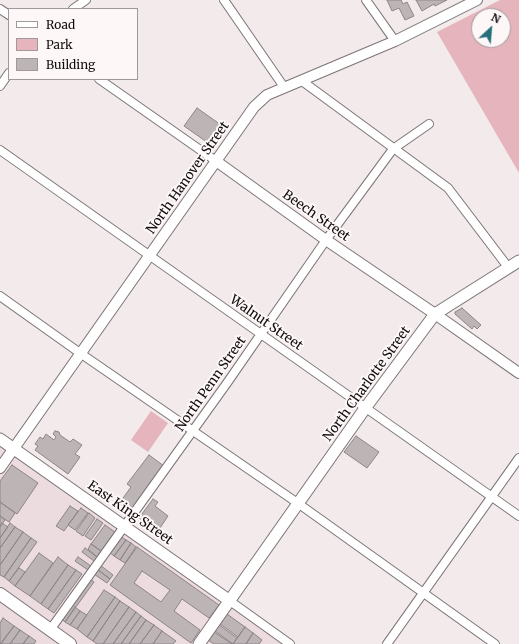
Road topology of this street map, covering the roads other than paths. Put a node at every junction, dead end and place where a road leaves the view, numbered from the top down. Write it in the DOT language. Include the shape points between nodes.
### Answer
graph roads {
  1 [pos="85,0"];
  2 [pos="224,0"];
  3 [pos="366,0"];
  4 [pos="477,0"];
  5 [pos="74,8"];
  6 [pos="0,9"];
  7 [pos="8,15"];
  8 [pos="395,41"];
  9 [pos="8,74"];
  10 [pos="100,80"];
  11 [pos="302,81"];
  12 [pos="0,86"];
  13 [pos="284,86"];
  14 [pos="429,124"];
  15 [pos="393,148"];
  16 [pos="0,150"];
  17 [pos="216,161"];
  18 [pos="326,240"];
  19 [pos="149,256"];
  20 [pos="519,261"];
  21 [pos="508,267"];
  22 [pos="0,296"];
  23 [pos="435,314"];
  24 [pos="261,334"];
  25 [pos="80,353"];
  26 [pos="519,373"];
  27 [pos="366,407"];
  28 [pos="192,430"];
  29 [pos="0,439"];
  30 [pos="13,449"];
  31 [pos="519,458"];
  32 [pos="0,468"];
  33 [pos="492,497"];
  34 [pos="299,504"];
  35 [pos="519,516"];
  36 [pos="125,526"];
  37 [pos="423,593"];
  38 [pos="0,594"];
  39 [pos="230,601"];
  40 [pos="50,630"];
  41 [pos="70,644"];
  42 [pos="199,644"];
  43 [pos="290,644"];
  44 [pos="387,644"];
  45 [pos="495,644"];
  1 -- 5 [label="street"];
  2 -- 13 [label="street"];
  3 -- 8 [label="street"];
  4 -- 8 [label="street, North Hanover Street"];
  6 -- 7 [label="street"];
  8 -- 11 [label="street, North Hanover Street"];
  9 -- 12 [label="street"];
  10 -- 17 [label="street, Beech Street"];
  11 -- 13 [label="street, North Hanover Street"];
  11 -- 15 [label="street"];
  13 -- 17 [label="street, North Hanover Street" via="267,95 254,107"];
  14 -- 15 [label="street, North Penn Street"];
  15 -- 18 [label="street, North Penn Street"];
  15 -- 21 [label="street" via="448,188"];
  16 -- 19 [label="street, Walnut Street"];
  17 -- 18 [label="street, Beech Street"];
  17 -- 19 [label="street, North Hanover Street"];
  18 -- 23 [label="street, Beech Street"];
  18 -- 24 [label="street, North Penn Street"];
  19 -- 24 [label="street, Walnut Street"];
  19 -- 25 [label="street, North Hanover Street"];
  20 -- 21 [label="main road, North Charlotte Street"];
  21 -- 23 [label="main road, North Charlotte Street"];
  22 -- 25 [label="street"];
  23 -- 26 [label="street, Beech Street"];
  23 -- 27 [label="main road, North Charlotte Street"];
  24 -- 27 [label="street, Walnut Street"];
  24 -- 28 [label="street, North Penn Street"];
  25 -- 28 [label="street"];
  25 -- 30 [label="street, North Hanover Street"];
  27 -- 33 [label="street, Walnut Street"];
  27 -- 34 [label="main road, North Charlotte Street"];
  28 -- 34 [label="street"];
  28 -- 36 [label="street, North Penn Street"];
  29 -- 30 [label="main road, East King Street"];
  30 -- 32 [label="street, North Hanover Street"];
  30 -- 36 [label="main road, East King Street"];
  31 -- 33 [label="street"];
  33 -- 35 [label="street, Walnut Street"];
  33 -- 37 [label="street"];
  34 -- 37 [label="street"];
  34 -- 39 [label="main road, North Charlotte Street"];
  36 -- 39 [label="main road, East King Street"];
  36 -- 40 [label="street, North Penn Street"];
  37 -- 44 [label="street"];
  37 -- 45 [label="street"];
  38 -- 40 [label="main road"];
  39 -- 42 [label="main road"];
  39 -- 43 [label="street"];
  40 -- 41 [label="main road"];
}
